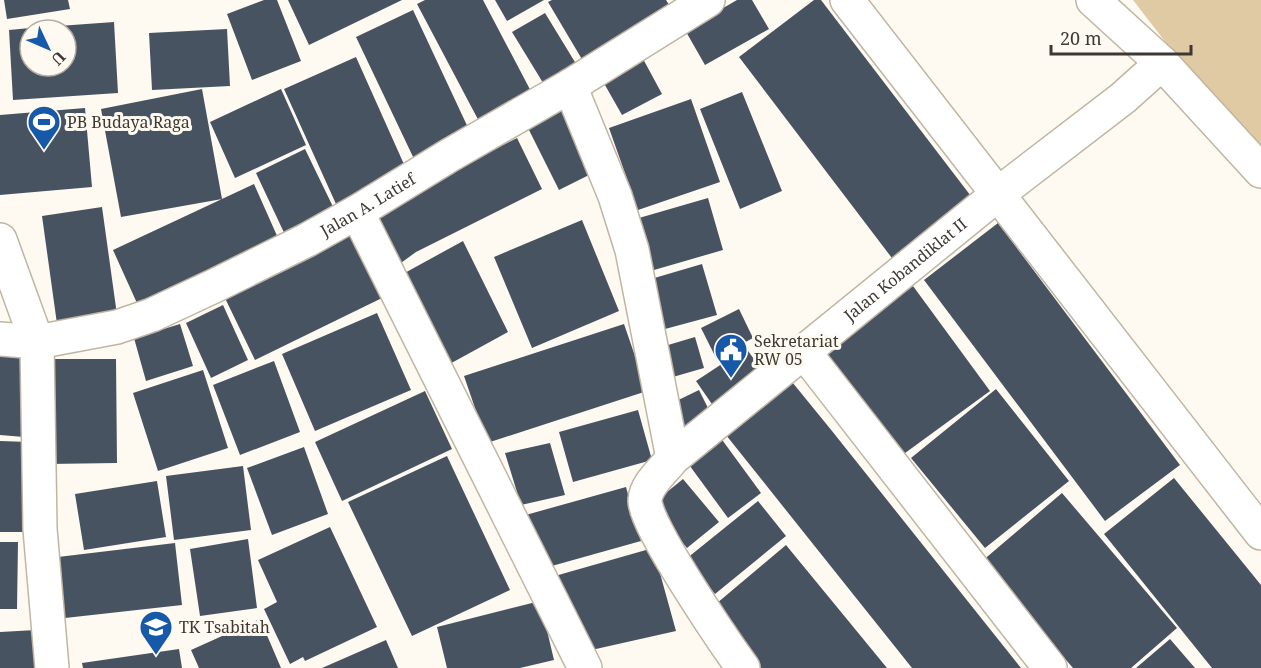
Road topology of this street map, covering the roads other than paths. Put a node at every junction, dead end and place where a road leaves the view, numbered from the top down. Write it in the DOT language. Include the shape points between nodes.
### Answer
graph roads {
  1 [pos="708,0"];
  2 [pos="847,0"];
  3 [pos="1093,0"];
  4 [pos="1162,63"];
  5 [pos="570,86"];
  6 [pos="1261,171"];
  7 [pos="998,194"];
  8 [pos="357,212"];
  9 [pos="0,240"];
  10 [pos="0,339"];
  11 [pos="37,342"];
  12 [pos="804,352"];
  13 [pos="673,458"];
  14 [pos="1261,533"];
  15 [pos="52,668"];
  16 [pos="585,668"];
  17 [pos="743,668"];
  18 [pos="1050,668"];
  1 -- 5 [label="street, Jalan A. Latief"];
  2 -- 7 [label="street"];
  3 -- 4 [label="street"];
  4 -- 6 [label="street"];
  4 -- 7 [label="street, Jalan Kobandiklat II" via="1123,98"];
  5 -- 8 [label="street, Jalan A. Latief"];
  5 -- 13 [label="street" via="615,196 632,250"];
  7 -- 12 [label="street, Jalan Kobandiklat II"];
  7 -- 14 [label="street"];
  8 -- 11 [label="street, Jalan A. Latief" via="152,315 117,327"];
  8 -- 16 [label="street"];
  9 -- 11 [label="street"];
  10 -- 11 [label="street, Jalan A. Latief"];
  11 -- 15 [label="street" via="40,529"];
  12 -- 13 [label="street, Jalan Kobandiklat II"];
  12 -- 18 [label="street"];
  13 -- 17 [label="street, Jalan Kobandiklat II" via="648,488 645,505 691,591"];
}
